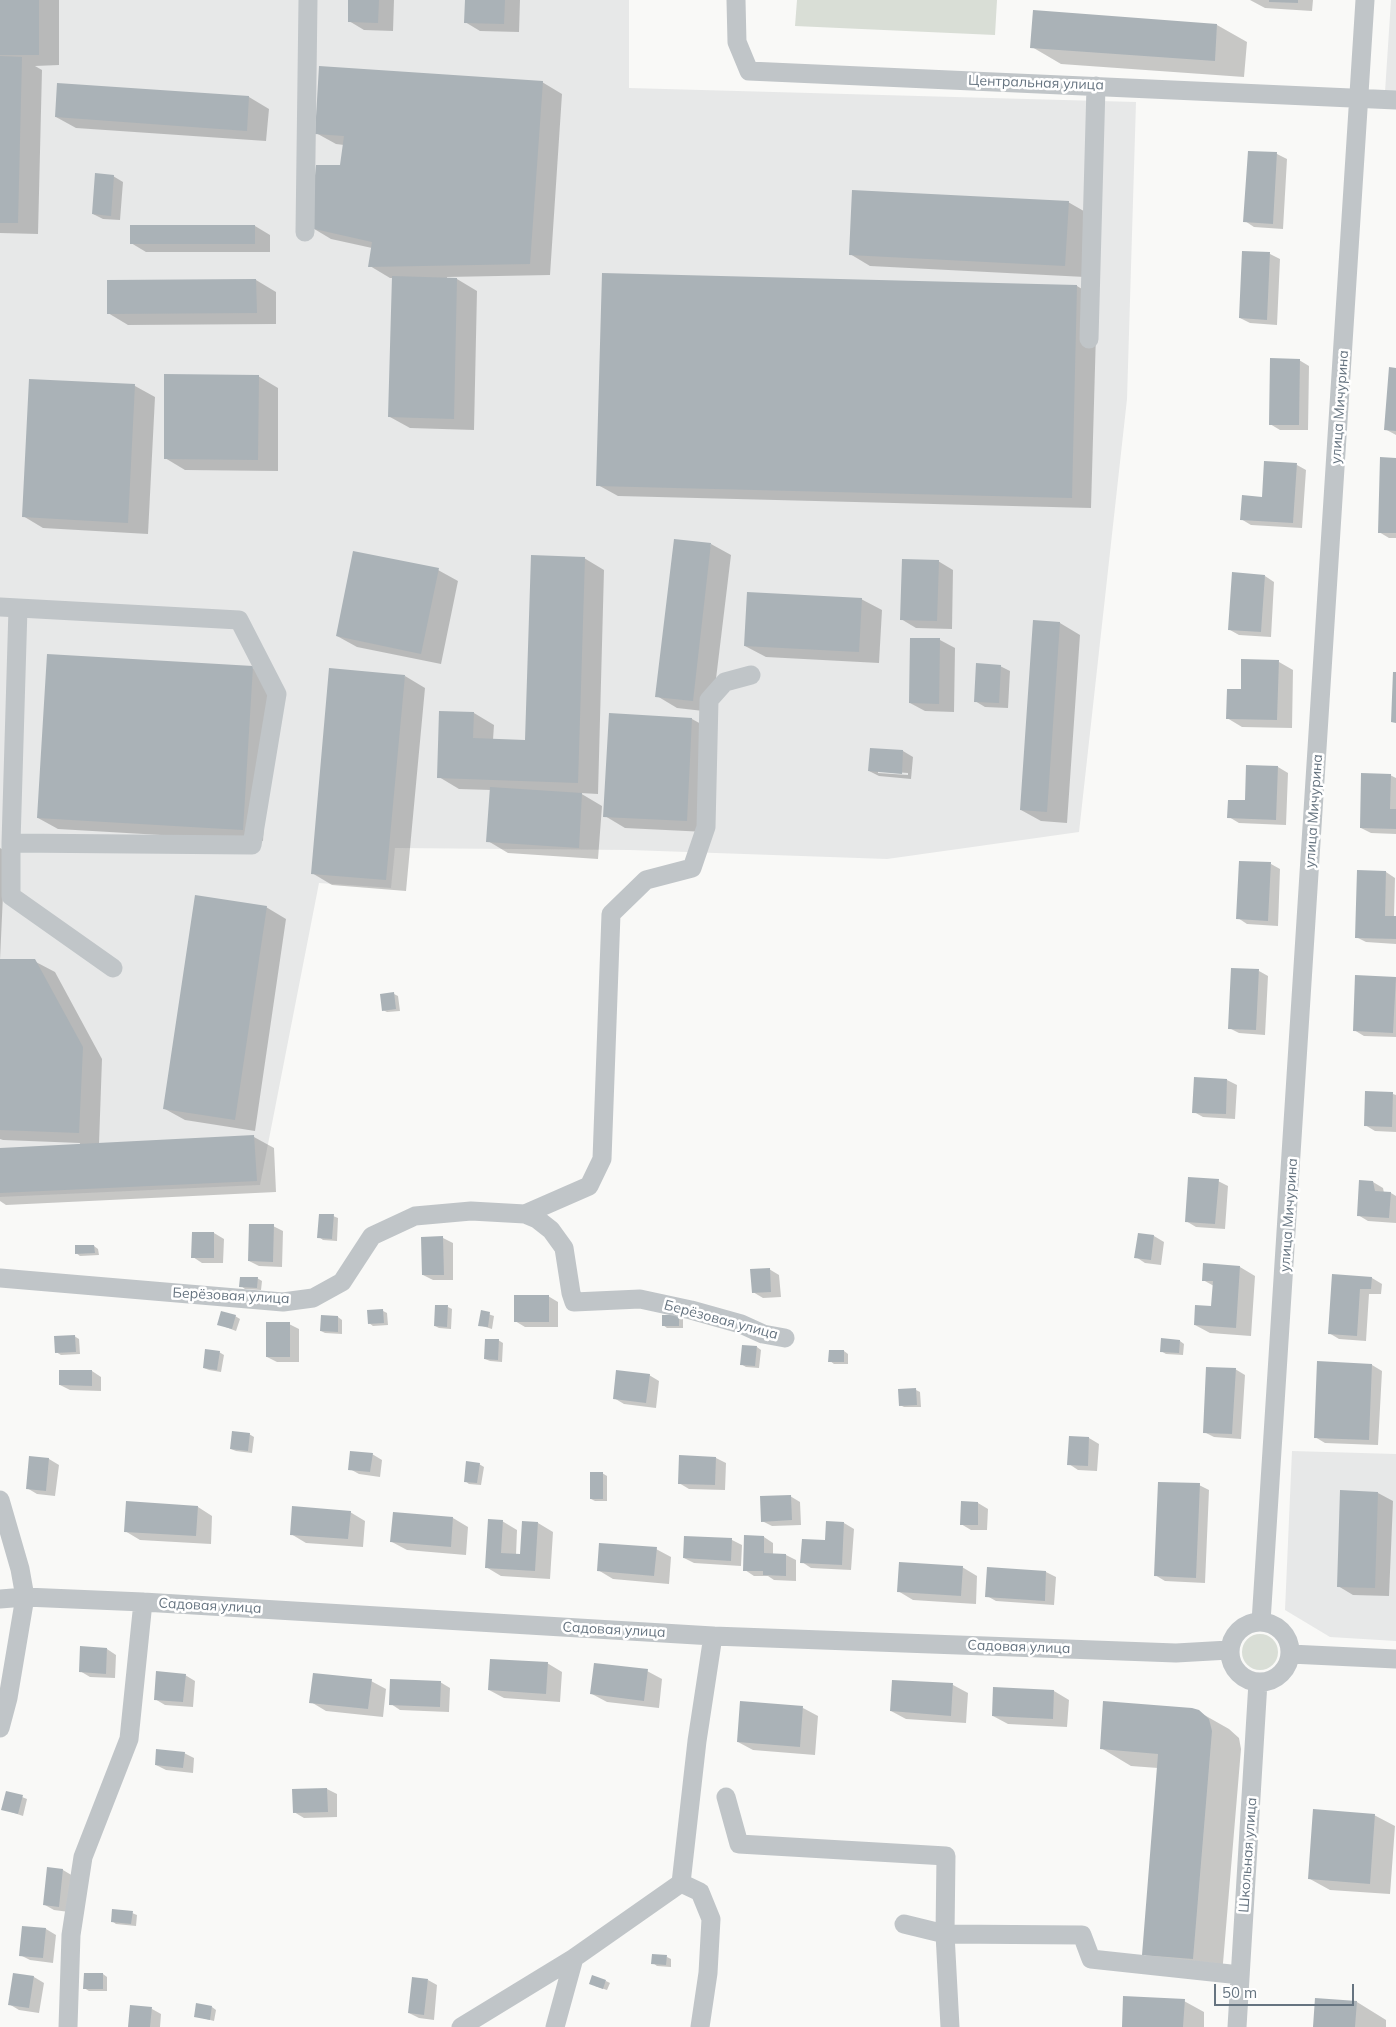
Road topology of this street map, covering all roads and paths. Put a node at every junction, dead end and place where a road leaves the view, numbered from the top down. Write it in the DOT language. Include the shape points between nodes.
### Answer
graph roads {
  1 [pos="308,0"];
  2 [pos="736,0"];
  3 [pos="1365,0"];
  4 [pos="1096,86"];
  5 [pos="1360,98"];
  6 [pos="1396,100"];
  7 [pos="305,232"];
  8 [pos="1089,339"];
  9 [pos="9,608"];
  10 [pos="751,675"];
  11 [pos="11,843"];
  12 [pos="113,968"];
  13 [pos="524,1214"];
  14 [pos="0,1278"];
  15 [pos="785,1338"];
  16 [pos="0,1500"];
  17 [pos="25,1597"];
  18 [pos="0,1599"];
  19 [pos="143,1602"];
  20 [pos="1261,1622"];
  21 [pos="713,1636"];
  22 [pos="1229,1650"];
  23 [pos="1290,1654"];
  24 [pos="1396,1659"];
  25 [pos="1258,1682"];
  26 [pos="0,1728"];
  27 [pos="726,1796"];
  28 [pos="681,1882"];
  29 [pos="904,1924"];
  30 [pos="946,1934"];
  31 [pos="574,1958"];
  32 [pos="1240,1975"];
  33 [pos="706,2026"];
  34 [pos="68,2027"];
  35 [pos="461,2027"];
  36 [pos="555,2027"];
  37 [pos="950,2027"];
  38 [pos="1237,2027"];
  1 -- 7 [label="street"];
  2 -- 4 [label="street, Центральная улица" via="737,42 750,71"];
  3 -- 5 [label="street, улица Мичурина"];
  4 -- 5 [label="street, Центральная улица"];
  4 -- 8 [label="street"];
  5 -- 6 [label="street, Центральная улица"];
  5 -- 20 [label="street, улица Мичурина"];
  9 -- 11 [label="street"];
  9 -- 11 [label="street" via="239,620 276,694 252,845"];
  10 -- 13 [label="street" via="725,682 709,700 706,827 692,868 646,880 611,914 602,1159 589,1186"];
  11 -- 12 [label="street" via="11,896"];
  13 -- 14 [label="street, Берёзовая улица" via="471,1211 415,1216 372,1236 342,1282 312,1298 283,1302"];
  13 -- 15 [label="street, Берёзовая улица" via="551,1230 564,1248 574,1302 640,1299 691,1310"];
  16 -- 17 [label="street"];
  17 -- 18 [label="street, Садовая улица"];
  17 -- 19 [label="street, Садовая улица"];
  17 -- 26 [label="street"];
  19 -- 21 [label="street, Садовая улица"];
  19 -- 34 [label="street" via="129,1739 83,1857 71,1934"];
  20 -- 22 [label="street" via="1240,1630 1232,1639"];
  20 -- 23 [label="street" via="1282,1632"];
  21 -- 22 [label="street, Садовая улица" via="1176,1653"];
  21 -- 28 [label="street"];
  22 -- 25 [label="street" via="1237,1672"];
  23 -- 24 [label="street"];
  23 -- 25 [label="street" via="1280,1674"];
  25 -- 32 [label="street, Школьная улица"];
  27 -- 30 [label="street" via="739,1844 946,1856"];
  28 -- 31 [label="street"];
  28 -- 33 [label="street" via="700,1892 711,1919"];
  29 -- 30 [label="street"];
  30 -- 32 [label="street" via="1082,1935 1091,1959"];
  30 -- 37 [label="street"];
  31 -- 35 [label="street"];
  31 -- 36 [label="street"];
  32 -- 38 [label="street, Школьная улица"];
}
